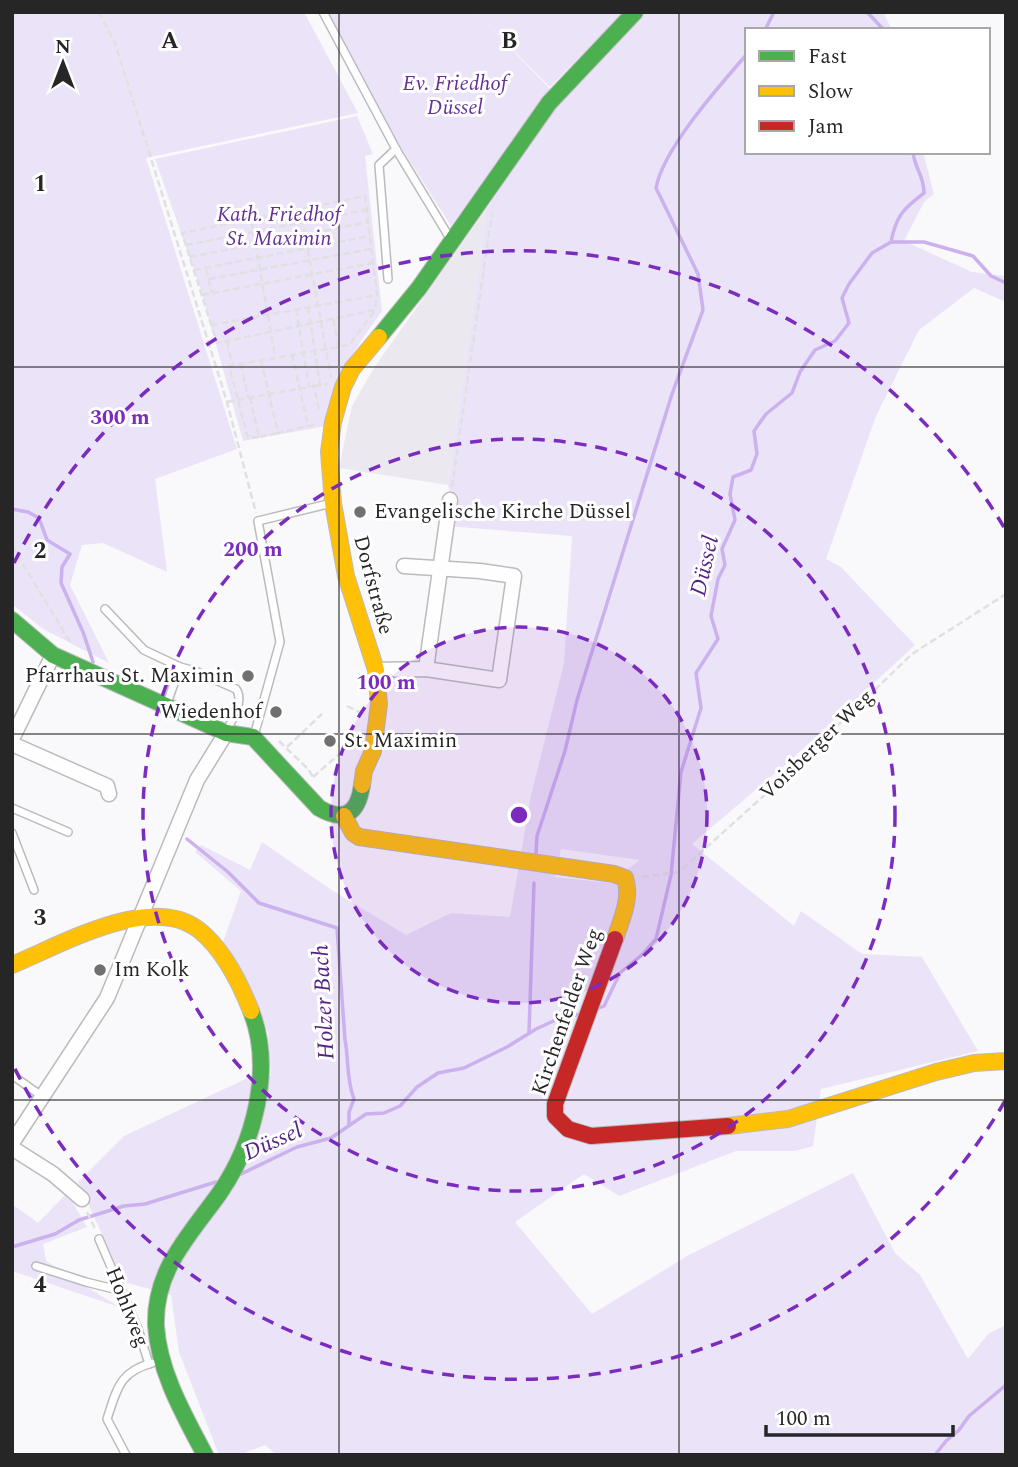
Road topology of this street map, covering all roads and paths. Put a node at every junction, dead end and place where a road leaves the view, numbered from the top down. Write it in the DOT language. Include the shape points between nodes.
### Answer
graph roads {
  1 [pos="99,12"];
  2 [pos="323,12"];
  3 [pos="635,12"];
  4 [pos="396,149"];
  5 [pos="247,202"];
  6 [pos="494,202"];
  7 [pos="300,208"];
  8 [pos="367,209"];
  9 [pos="251,218"];
  10 [pos="303,222"];
  11 [pos="369,222"];
  12 [pos="253,231"];
  13 [pos="305,234"];
  14 [pos="370,236"];
  15 [pos="452,242"];
  16 [pos="256,244"];
  17 [pos="186,245"];
  18 [pos="308,248"];
  19 [pos="372,249"];
  20 [pos="190,257"];
  21 [pos="258,257"];
  22 [pos="310,261"];
  23 [pos="373,263"];
  24 [pos="206,268"];
  25 [pos="194,270"];
  26 [pos="260,270"];
  27 [pos="312,274"];
  28 [pos="209,279"];
  29 [pos="388,279"];
  30 [pos="262,283"];
  31 [pos="200,287"];
  32 [pos="191,290"];
  33 [pos="212,293"];
  34 [pos="202,295"];
  35 [pos="377,295"];
  36 [pos="318,305"];
  37 [pos="308,307"];
  38 [pos="296,309"];
  39 [pos="375,310"];
  40 [pos="267,314"];
  41 [pos="333,319"];
  42 [pos="321,322"];
  43 [pos="310,324"];
  44 [pos="211,325"];
  45 [pos="299,327"];
  46 [pos="270,332"];
  47 [pos="227,341"];
  48 [pos="339,346"];
  49 [pos="326,349"];
  50 [pos="314,351"];
  51 [pos="303,353"];
  52 [pos="292,354"];
  53 [pos="275,357"];
  54 [pos="261,360"];
  55 [pos="240,364"];
  56 [pos="233,366"];
  57 [pos="320,385"];
  58 [pos="314,386"];
  59 [pos="309,387"];
  60 [pos="300,389"];
  61 [pos="269,394"];
  62 [pos="249,398"];
  63 [pos="238,399"];
  64 [pos="227,401"];
  65 [pos="320,413"];
  66 [pos="308,426"];
  67 [pos="278,433"];
  68 [pos="259,437"];
  69 [pos="329,452"];
  70 [pos="450,500"];
  71 [pos="333,503"];
  72 [pos="258,521"];
  73 [pos="12,546"];
  74 [pos="404,566"];
  75 [pos="440,570"];
  76 [pos="1006,594"];
  77 [pos="105,610"];
  78 [pos="12,620"];
  79 [pos="53,655"];
  80 [pos="180,667"];
  81 [pos="81,668"];
  82 [pos="426,669"];
  83 [pos="376,670"];
  84 [pos="347,706"];
  85 [pos="166,707"];
  86 [pos="322,715"];
  87 [pos="362,725"];
  88 [pos="361,731"];
  89 [pos="226,733"];
  90 [pos="253,737"];
  91 [pos="12,738"];
  92 [pos="12,744"];
  93 [pos="287,747"];
  94 [pos="313,777"];
  95 [pos="109,794"];
  96 [pos="12,808"];
  97 [pos="344,816"];
  98 [pos="68,832"];
  99 [pos="12,833"];
  100 [pos="625,878"];
  101 [pos="34,890"];
  102 [pos="139,916"];
  103 [pos="12,965"];
  104 [pos="1006,1061"];
  105 [pos="12,1075"];
  106 [pos="44,1098"];
  107 [pos="12,1143"];
  108 [pos="12,1148"];
  109 [pos="82,1199"];
  110 [pos="94,1228"];
  111 [pos="99,1239"];
  112 [pos="36,1266"];
  113 [pos="122,1290"];
  114 [pos="155,1362"];
  115 [pos="1006,1449"];
  116 [pos="126,1455"];
  117 [pos="205,1455"];
  118 [pos="998,1455"];
  1 -- 32 [label="path" via="115,43"];
  2 -- 4 [label="lane"];
  3 -- 15 [label="street, Dorfstraße" via="549,103"];
  4 -- 15 [label="lane"];
  4 -- 29 [label="lane" via="379,165"];
  5 -- 9 [label="path"];
  6 -- 70 [label="path"];
  7 -- 8 [label="path" via="365,196"];
  7 -- 9 [label="path"];
  7 -- 10 [label="path"];
  8 -- 10 [label="path"];
  8 -- 11 [label="path"];
  9 -- 12 [label="path"];
  9 -- 17 [label="path" via="183,233"];
  10 -- 12 [label="path"];
  10 -- 13 [label="path"];
  11 -- 13 [label="path"];
  11 -- 14 [label="path"];
  12 -- 16 [label="path"];
  12 -- 17 [label="path"];
  13 -- 16 [label="path"];
  13 -- 18 [label="path"];
  14 -- 18 [label="path"];
  14 -- 19 [label="path"];
  15 -- 69 [label="street, Dorfstraße" via="352,369 333,422"];
  16 -- 20 [label="path"];
  16 -- 21 [label="path"];
  17 -- 20 [label="path"];
  18 -- 21 [label="path"];
  18 -- 22 [label="path"];
  19 -- 22 [label="path"];
  19 -- 23 [label="path"];
  20 -- 25 [label="path"];
  21 -- 24 [label="path"];
  21 -- 26 [label="path"];
  22 -- 26 [label="path"];
  22 -- 27 [label="path"];
  23 -- 27 [label="path"];
  23 -- 35 [label="path"];
  24 -- 25 [label="path"];
  24 -- 28 [label="path"];
  25 -- 31 [label="path"];
  26 -- 28 [label="path"];
  26 -- 30 [label="path"];
  27 -- 30 [label="path"];
  27 -- 36 [label="path"];
  28 -- 33 [label="path"];
  30 -- 33 [label="path"];
  30 -- 40 [label="path"];
  31 -- 32 [label="path"];
  31 -- 34 [label="path"];
  32 -- 64 [label="path"];
  33 -- 34 [label="path"];
  34 -- 44 [label="path"];
  35 -- 36 [label="path"];
  35 -- 39 [label="path"];
  36 -- 37 [label="path"];
  36 -- 42 [label="path"];
  37 -- 38 [label="path"];
  37 -- 43 [label="path"];
  38 -- 40 [label="path"];
  38 -- 45 [label="path"];
  39 -- 41 [label="path"];
  39 -- 48 [label="path" via="349,345"];
  40 -- 44 [label="path"];
  40 -- 46 [label="path"];
  41 -- 42 [label="path"];
  41 -- 48 [label="path"];
  42 -- 43 [label="path"];
  42 -- 49 [label="path"];
  43 -- 45 [label="path"];
  43 -- 50 [label="path"];
  44 -- 47 [label="path" via="217,342"];
  45 -- 46 [label="path"];
  45 -- 51 [label="path"];
  46 -- 47 [label="path"];
  46 -- 53 [label="path"];
  47 -- 56 [label="path"];
  48 -- 49 [label="path"];
  49 -- 50 [label="path"];
  49 -- 57 [label="path" via="332,383"];
  50 -- 51 [label="path"];
  50 -- 57 [label="path"];
  51 -- 52 [label="path"];
  51 -- 59 [label="path"];
  52 -- 53 [label="path"];
  52 -- 60 [label="path"];
  53 -- 54 [label="path"];
  54 -- 55 [label="path"];
  54 -- 61 [label="path"];
  55 -- 56 [label="path"];
  55 -- 62 [label="path"];
  56 -- 63 [label="path" via="229,366"];
  57 -- 58 [label="path"];
  58 -- 59 [label="path"];
  58 -- 65 [label="path"];
  59 -- 60 [label="path"];
  60 -- 61 [label="path"];
  60 -- 66 [label="path"];
  61 -- 62 [label="path"];
  61 -- 67 [label="path"];
  62 -- 63 [label="path"];
  62 -- 68 [label="path"];
  63 -- 64 [label="path"];
  63 -- 68 [label="path" via="248,438"];
  64 -- 72 [label="path"];
  66 -- 67 [label="path"];
  66 -- 69 [label="path" via="320,423 321,442"];
  67 -- 68 [label="path"];
  69 -- 71 [label="street, Dorfstraße"];
  70 -- 75 [label="street"];
  71 -- 72 [label="lane"];
  71 -- 83 [label="street, Dorfstraße" via="346,576"];
  72 -- 90 [label="lane" via="280,642"];
  73 -- 81 [label="path" via="76,652"];
  74 -- 75 [label="street"];
  75 -- 82 [label="street"];
  75 -- 82 [label="street" via="514,576 505,670 499,680"];
  76 -- 100 [label="path, Voisberger Weg" via="912,654 778,783 675,873"];
  77 -- 80 [label="lane" via="144,650"];
  78 -- 79 [label="street"];
  79 -- 81 [label="street"];
  79 -- 91 [label="street"];
  80 -- 85 [label="lane"];
  80 -- 89 [label="lane" via="236,688 240,700"];
  81 -- 85 [label="street"];
  82 -- 83 [label="street"];
  83 -- 97 [label="street, Dorfstraße" via="379,704 373,751 360,797"];
  84 -- 87 [label="path" via="359,712"];
  85 -- 89 [label="street"];
  86 -- 93 [label="path"];
  88 -- 94 [label="path"];
  89 -- 90 [label="street"];
  89 -- 102 [label="street" via="197,780"];
  90 -- 97 [label="street" via="319,808"];
  92 -- 95 [label="street" via="107,786"];
  96 -- 98 [label="lane"];
  97 -- 100 [label="street" via="359,837"];
  99 -- 101 [label="lane"];
  100 -- 104 [label="street, Kirchenfelder Weg" via="626,906 555,1104 555,1116 568,1129 591,1136 788,1119 936,1072"];
  102 -- 103 [label="street"];
  102 -- 106 [label="street" via="107,998"];
  102 -- 114 [label="street" via="169,916 206,935 244,995 262,1051 262,1076 239,1158 222,1191 175,1249 160,1284"];
  105 -- 106 [label="lane"];
  106 -- 107 [label="street"];
  108 -- 109 [label="street" via="54,1174"];
  109 -- 110 [label="path"];
  111 -- 113 [label="lane, Hohlweg"];
  112 -- 113 [label="lane"];
  113 -- 114 [label="lane, Hohlweg"];
  114 -- 116 [label="lane" via="128,1373 118,1385 107,1419"];
  114 -- 117 [label="street"];
  115 -- 118 [label="path"];
}
